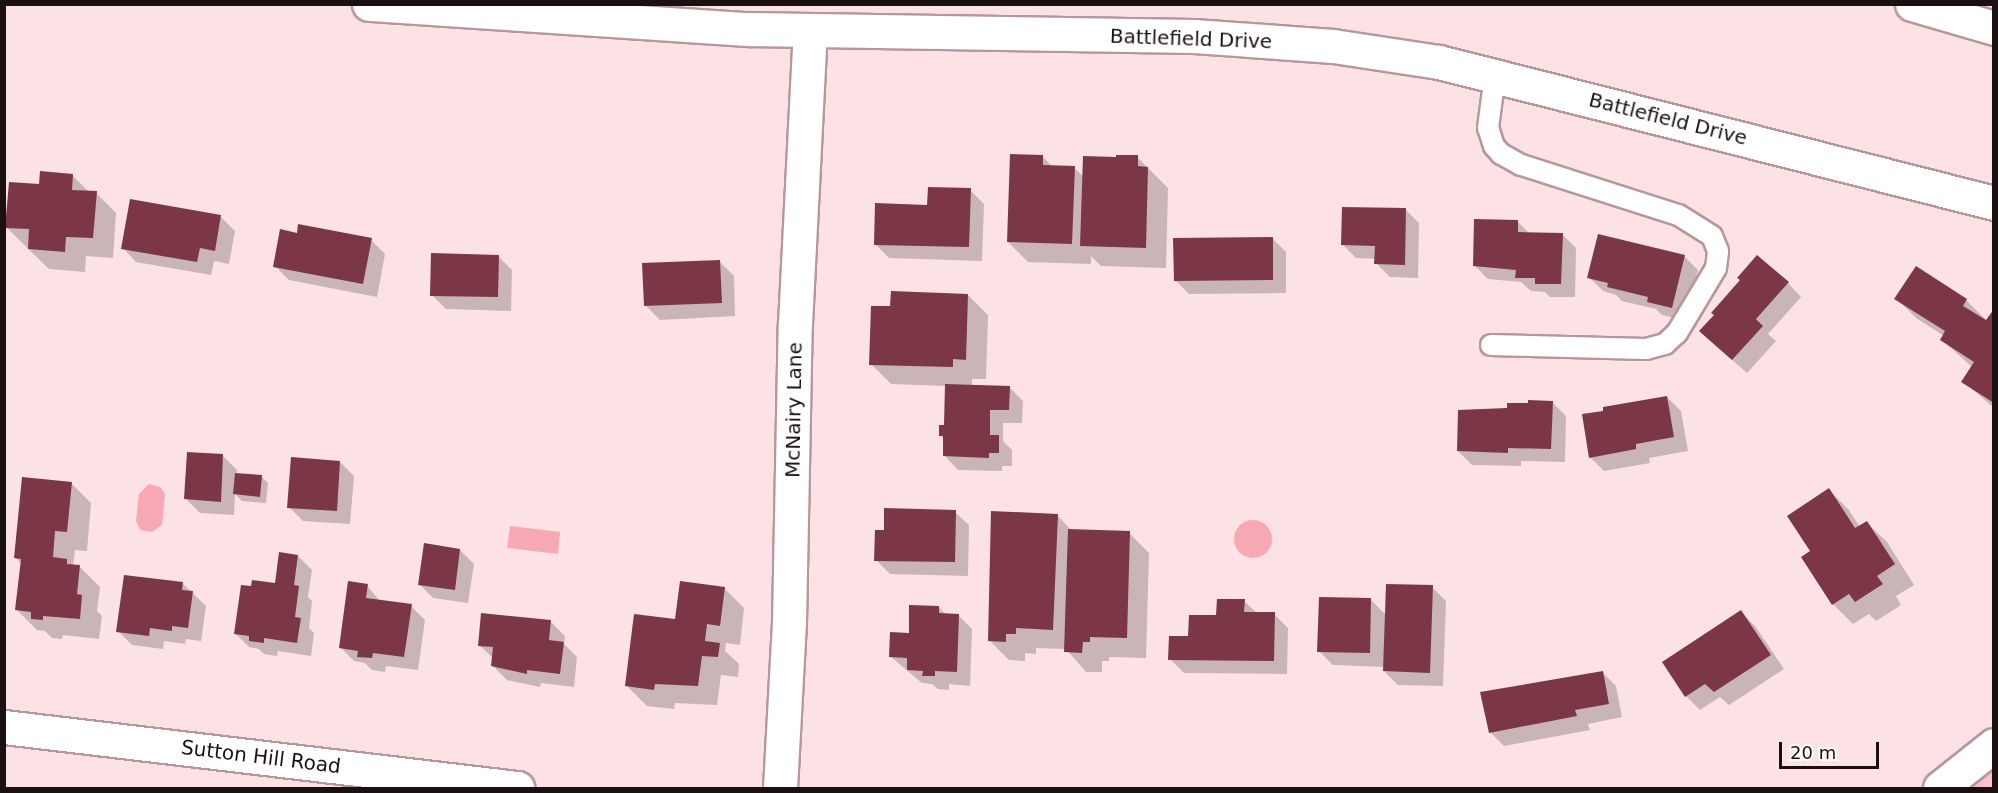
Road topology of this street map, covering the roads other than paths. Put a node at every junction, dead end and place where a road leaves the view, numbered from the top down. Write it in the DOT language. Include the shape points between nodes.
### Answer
graph roads {
  1 [pos="369,4"];
  2 [pos="1912,4"];
  3 [pos="1954,4"];
  4 [pos="1994,12"];
  5 [pos="1994,28"];
  6 [pos="810,31"];
  7 [pos="1495,75"];
  8 [pos="1994,203"];
  9 [pos="1491,345"];
  10 [pos="4,727"];
  11 [pos="1994,745"];
  12 [pos="517,789"];
  13 [pos="780,789"];
  14 [pos="1940,789"];
  1 -- 6 [label="main road, Battlefield Drive"];
  2 -- 5 [label="main road"];
  3 -- 4 [label="main road"];
  6 -- 7 [label="main road, Battlefield Drive" via="1206,37 1333,46"];
  6 -- 13 [label="main road, McNairy Lane" via="795,324 789,623"];
  7 -- 8 [label="main road, Battlefield Drive"];
  7 -- 9 [label="lane" via="1488,128 1501,154 1521,165 1678,215 1712,236 1718,251 1716,268 1677,333 1665,344 1646,349"];
  10 -- 12 [label="main road, Sutton Hill Road"];
  11 -- 14 [label="main road"];
}
